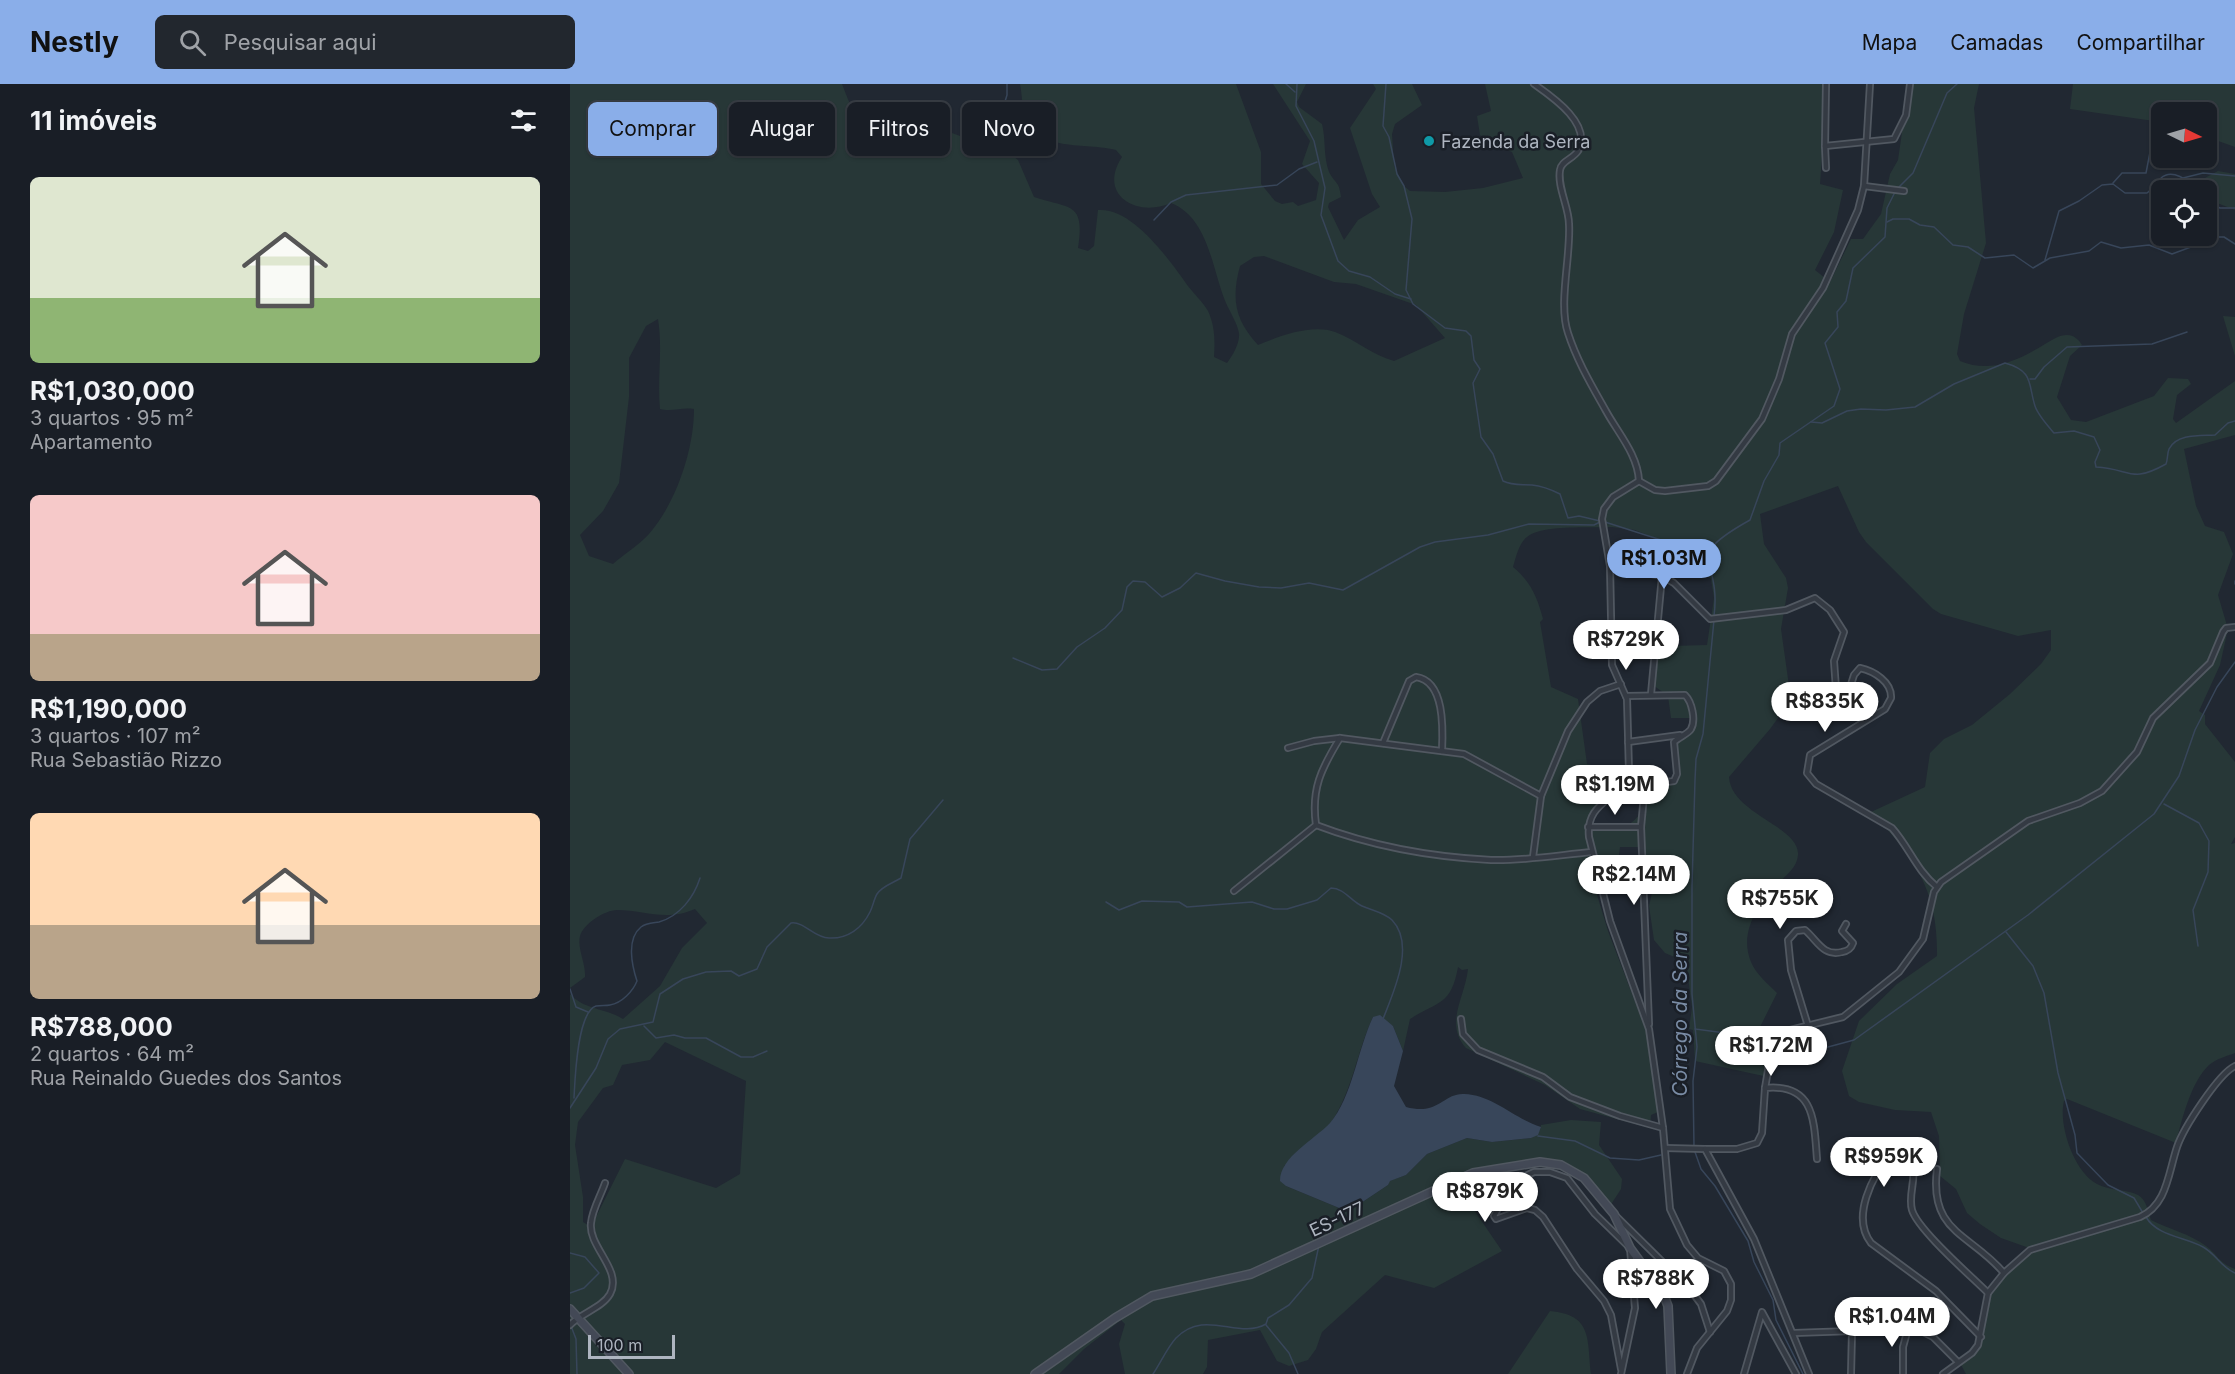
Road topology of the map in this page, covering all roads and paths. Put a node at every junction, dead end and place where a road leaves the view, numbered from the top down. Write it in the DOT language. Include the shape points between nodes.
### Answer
graph roads {
  1 [pos="1534,84"];
  2 [pos="1826,84"];
  3 [pos="1870,84"];
  4 [pos="1910,84"];
  5 [pos="1867,141"];
  6 [pos="1825,146"];
  7 [pos="1826,168"];
  8 [pos="1864,186"];
  9 [pos="1904,191"];
  10 [pos="1639,481"];
  11 [pos="1610,566"];
  12 [pos="1662,576"];
  13 [pos="2235,627"];
  14 [pos="1621,684"];
  15 [pos="1651,694"];
  16 [pos="1626,696"];
  17 [pos="1683,735"];
  18 [pos="1340,738"];
  19 [pos="1628,742"];
  20 [pos="1383,743"];
  21 [pos="1288,748"];
  22 [pos="1442,751"];
  23 [pos="1626,782"];
  24 [pos="1645,785"];
  25 [pos="1541,796"];
  26 [pos="1316,825"];
  27 [pos="1588,827"];
  28 [pos="1641,827"];
  29 [pos="1592,852"];
  30 [pos="1533,857"];
  31 [pos="1643,886"];
  32 [pos="1937,886"];
  33 [pos="1602,888"];
  34 [pos="1234,891"];
  35 [pos="1846,924"];
  36 [pos="1461,1019"];
  37 [pos="1808,1026"];
  38 [pos="1650,1029"];
  39 [pos="2235,1066"];
  40 [pos="1765,1089"];
  41 [pos="1663,1128"];
  42 [pos="1665,1148"];
  43 [pos="1705,1149"];
  44 [pos="1817,1159"];
  45 [pos="1937,1169"];
  46 [pos="605,1183"];
  47 [pos="1614,1214"];
  48 [pos="1629,1248"];
  49 [pos="2004,1273"];
  50 [pos="1988,1293"];
  51 [pos="570,1309"];
  52 [pos="577,1317"];
  53 [pos="570,1325"];
  54 [pos="1909,1325"];
  55 [pos="1852,1331"];
  56 [pos="1710,1332"];
  57 [pos="1794,1333"];
  58 [pos="1982,1337"];
  59 [pos="1958,1362"];
  60 [pos="1621,1371"];
  61 [pos="629,1374"];
  62 [pos="1035,1374"];
  63 [pos="1671,1374"];
  64 [pos="1687,1374"];
  65 [pos="1744,1374"];
  66 [pos="1796,1374"];
  67 [pos="1809,1374"];
  68 [pos="1851,1374"];
  69 [pos="1903,1374"];
  70 [pos="1943,1374"];
  1 -- 10 [label="street" via="1572,116 1580,141 1576,153 1559,172 1569,222 1564,315 1567,332 1589,382 1636,464"];
  2 -- 6 [label="street"];
  3 -- 5 [label="street"];
  4 -- 5 [label="street" via="1908,108 1896,136"];
  5 -- 6 [label="street"];
  5 -- 8 [label="street"];
  6 -- 7 [label="street"];
  8 -- 9 [label="street"];
  8 -- 10 [label="street" via="1843,247 1823,288 1792,334 1779,379 1747,441 1708,486 1665,491"];
  10 -- 11 [label="street" via="1612,497 1604,509 1602,526"];
  11 -- 12 [label="street"];
  11 -- 14 [label="street" via="1612,665"];
  12 -- 15 [label="street"];
  12 -- 32 [label="street" via="1712,619 1786,610 1815,598 1830,610 1844,632 1834,661 1836,689 1848,694 1860,668 1884,680 1891,698 1885,709 1810,755 1806,773 1816,784 1892,828 1926,877"];
  13 -- 32 [label="street" via="2226,628 2210,663 2153,718 2138,752 2102,791 2071,807 2028,821"];
  14 -- 16 [label="street"];
  14 -- 25 [label="street" via="1600,691 1587,702 1568,732"];
  15 -- 16 [label="street"];
  15 -- 17 [label="street" via="1688,697 1692,722"];
  16 -- 19 [label="street"];
  17 -- 19 [label="street"];
  17 -- 24 [label="street" via="1674,744 1674,781"];
  18 -- 20 [label="street"];
  18 -- 21 [label="street"];
  18 -- 26 [label="street" via="1321,769 1313,803"];
  19 -- 23 [label="street"];
  20 -- 22 [label="street"];
  20 -- 22 [label="street" via="1409,681 1424,678 1434,687 1443,720"];
  22 -- 25 [label="street" via="1464,754"];
  23 -- 24 [label="street"];
  23 -- 27 [label="street" via="1591,814"];
  24 -- 28 [label="street"];
  25 -- 30 [label="street"];
  26 -- 30 [label="street" via="1386,845 1452,856 1493,860"];
  26 -- 34 [label="street"];
  27 -- 28 [label="street"];
  27 -- 29 [label="street"];
  28 -- 31 [label="street"];
  29 -- 30 [label="street"];
  29 -- 33 [label="street"];
  31 -- 33 [label="street"];
  31 -- 38 [label="street"];
  32 -- 37 [label="street" via="1927,930 1906,965 1848,1014"];
  33 -- 38 [label="street" via="1610,921"];
  35 -- 37 [label="street" via="1842,931 1853,943 1845,952 1824,950 1805,930 1796,931 1788,940 1791,970"];
  36 -- 41 [label="street" via="1463,1034 1478,1050 1543,1077 1570,1097"];
  37 -- 40 [label="street" via="1781,1031 1775,1036"];
  38 -- 41 [label="street"];
  39 -- 49 [label="street" via="2216,1082 2186,1128 2155,1209 2044,1245"];
  40 -- 43 [label="street" via="1762,1133 1757,1143 1737,1149"];
  40 -- 44 [label="street" via="1789,1089 1804,1098 1814,1124"];
  41 -- 42 [label="street"];
  42 -- 43 [label="street"];
  42 -- 56 [label="street" via="1667,1195 1675,1223 1698,1258 1724,1270 1731,1284 1731,1300"];
  43 -- 57 [label="street" via="1754,1239"];
  45 -- 49 [label="street" via="1935,1197 1940,1210 1963,1239"];
  46 -- 52 [label="street" via="591,1223 612,1275 611,1292"];
  47 -- 48 [label="main road, ES-177 / ES-177"];
  47 -- 56 [label="street" via="1689,1288 1701,1304"];
  47 -- 62 [label="main road, ES-177 / ES-177" via="1584,1178 1561,1165 1540,1162 1473,1173 1251,1274 1152,1296"];
  48 -- 60 [label="street" via="1635,1308"];
  48 -- 60 [label="street" via="1567,1178 1550,1172 1534,1172 1521,1178 1507,1192 1494,1216 1496,1220 1527,1208 1543,1217 1577,1269 1604,1301 1611,1315"];
  48 -- 63 [label="main road, ES-177" via="1652,1276 1668,1306"];
  49 -- 50 [label="street"];
  50 -- 58 [label="street"];
  50 -- 58 [label="street" via="1917,1221 1911,1202 1915,1175 1912,1163 1899,1152 1891,1154 1863,1209 1865,1236 1936,1291"];
  51 -- 52 [label="main road"];
  52 -- 53 [label="street"];
  52 -- 61 [label="main road"];
  54 -- 55 [label="street" via="1872,1325"];
  54 -- 59 [label="street" via="1933,1337"];
  54 -- 69 [label="street" via="1903,1347"];
  55 -- 57 [label="street"];
  55 -- 68 [label="street"];
  56 -- 64 [label="street" via="1697,1348"];
  57 -- 67 [label="street"];
  58 -- 59 [label="street" via="1972,1353"];
  59 -- 70 [label="street"];
  65 -- 66 [label="street" via="1762,1312"];
}
